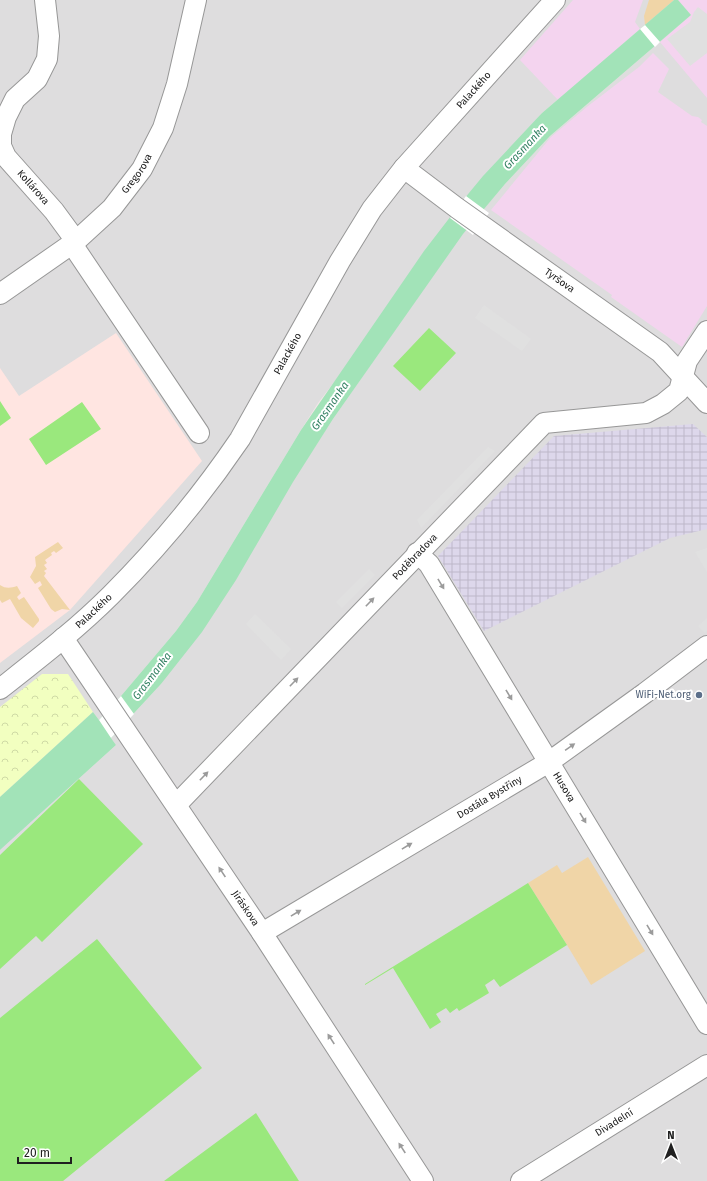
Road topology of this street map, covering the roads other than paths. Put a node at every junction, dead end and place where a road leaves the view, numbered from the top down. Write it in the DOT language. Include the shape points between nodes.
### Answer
graph roads {
  1 [pos="45,0"];
  2 [pos="196,0"];
  3 [pos="555,0"];
  4 [pos="404,168"];
  5 [pos="74,243"];
  6 [pos="0,294"];
  7 [pos="707,331"];
  8 [pos="683,376"];
  9 [pos="707,402"];
  10 [pos="199,433"];
  11 [pos="417,554"];
  12 [pos="64,638"];
  13 [pos="707,646"];
  14 [pos="0,689"];
  15 [pos="549,762"];
  16 [pos="176,804"];
  17 [pos="262,933"];
  18 [pos="707,1024"];
  19 [pos="707,1065"];
  20 [pos="423,1181"];
  21 [pos="521,1181"];
  1 -- 5 [label="street, Kollárova" via="49,36 47,59 37,79 15,99 6,117 1,146 6,157 54,211"];
  2 -- 5 [label="street, Gregorova" via="177,84 163,128 142,169 112,208"];
  3 -- 4 [label="street, Palackého"];
  4 -- 8 [label="street, Tyršova" via="660,352"];
  4 -- 12 [label="street, Palackého" via="368,215 240,439 221,466 149,555 111,595"];
  5 -- 6 [label="street, Gregorova"];
  5 -- 10 [label="street, Kollárova"];
  7 -- 8 [label="street, Poděbradova" via="687,361"];
  8 -- 9 [label="street, Tyršova"];
  8 -- 11 [label="street, Poděbradova" via="679,392 646,413 544,423"];
  11 -- 15 [label="street, Husova, one-way" via="429,564"];
  16 -- 11 [label="street, Poděbradova, one-way"];
  12 -- 14 [label="street, Palackého"];
  12 -- 16 [label="street, Jiráskova"];
  15 -- 13 [label="street, Dostála Bystřiny, one-way"];
  17 -- 15 [label="street, Dostála Bystřiny, one-way"];
  15 -- 18 [label="street, Husova, one-way"];
  17 -- 16 [label="street, Jiráskova, one-way"];
  20 -- 17 [label="street, Jiráskova, one-way"];
  19 -- 21 [label="street, Divadelní"];
}
